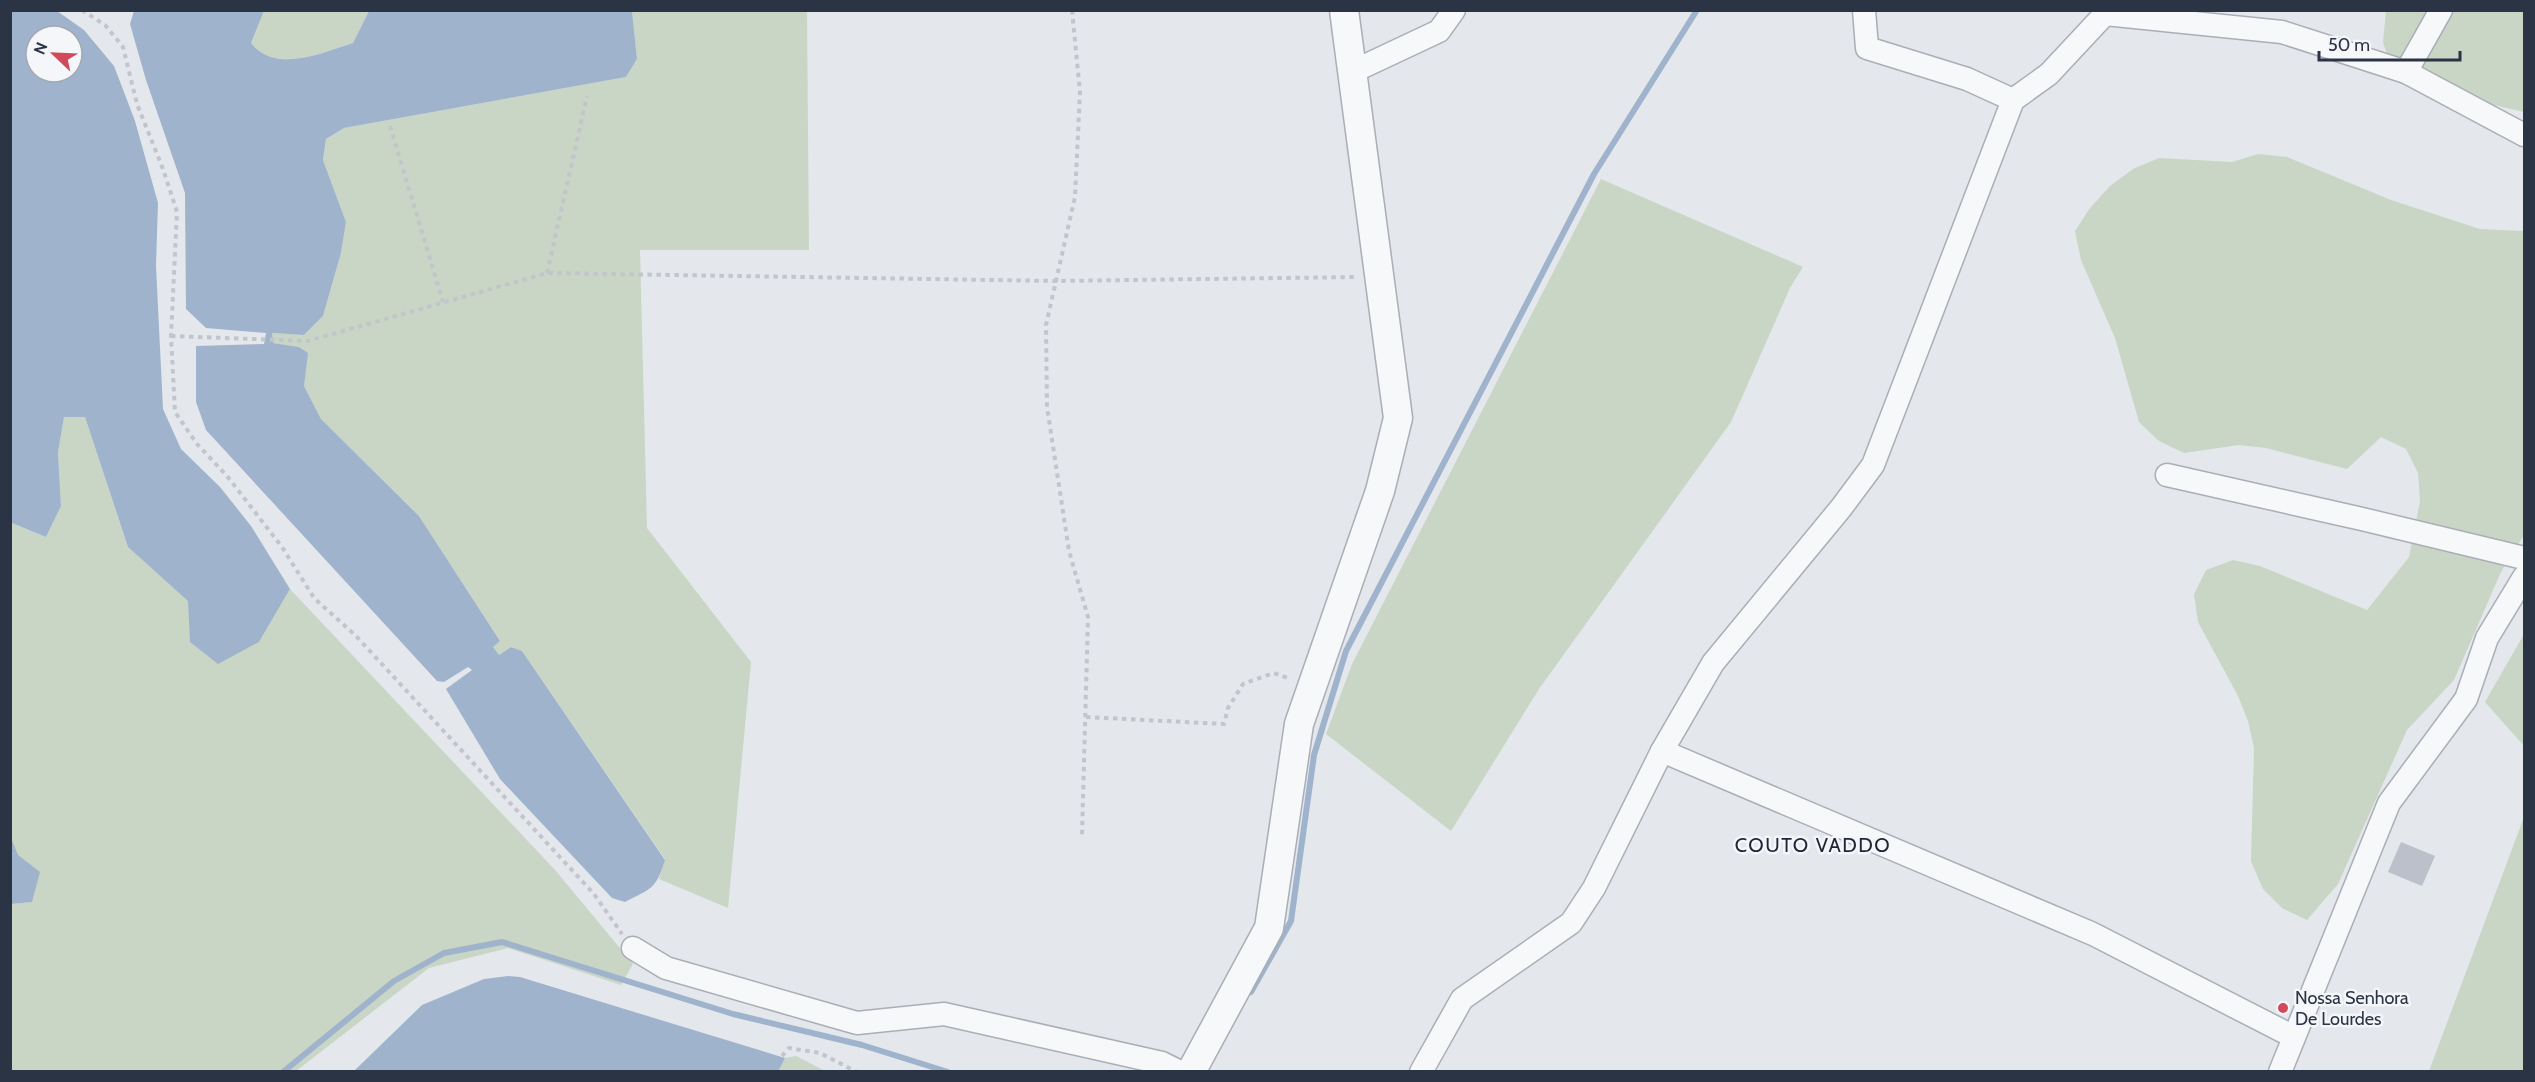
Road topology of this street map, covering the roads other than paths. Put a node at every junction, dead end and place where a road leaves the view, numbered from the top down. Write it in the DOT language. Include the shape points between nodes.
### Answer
graph roads {
  1 [pos="1344,10"];
  2 [pos="1454,10"];
  3 [pos="1864,10"];
  4 [pos="2441,10"];
  5 [pos="2101,12"];
  6 [pos="1354,71"];
  7 [pos="2406,72"];
  8 [pos="2013,100"];
  9 [pos="2524,135"];
  10 [pos="2167,475"];
  11 [pos="2524,558"];
  12 [pos="2524,577"];
  13 [pos="1662,751"];
  14 [pos="633,948"];
  15 [pos="2294,1037"];
  16 [pos="1428,1069"];
  17 [pos="1180,1071"];
  18 [pos="1191,1071"];
  19 [pos="2280,1071"];
  1 -- 6 [label="street"];
  2 -- 6 [label="street" via="1439,31"];
  3 -- 8 [label="street" via="1867,48 1967,80"];
  4 -- 7 [label="street"];
  5 -- 7 [label="street" via="2282,32"];
  5 -- 8 [label="street" via="2105,14 2049,74"];
  6 -- 18 [label="street" via="1398,418 1380,491 1299,724 1269,928"];
  7 -- 9 [label="street"];
  8 -- 13 [label="street" via="1873,465 1713,663"];
  10 -- 11 [label="street"];
  12 -- 15 [label="street" via="2487,638 2466,699 2389,803"];
  13 -- 15 [label="street" via="2093,934"];
  13 -- 16 [label="street" via="1594,888 1571,923 1462,999"];
  14 -- 17 [label="street" via="666,968 857,1023 944,1014 1162,1063"];
  15 -- 19 [label="street"];
}
